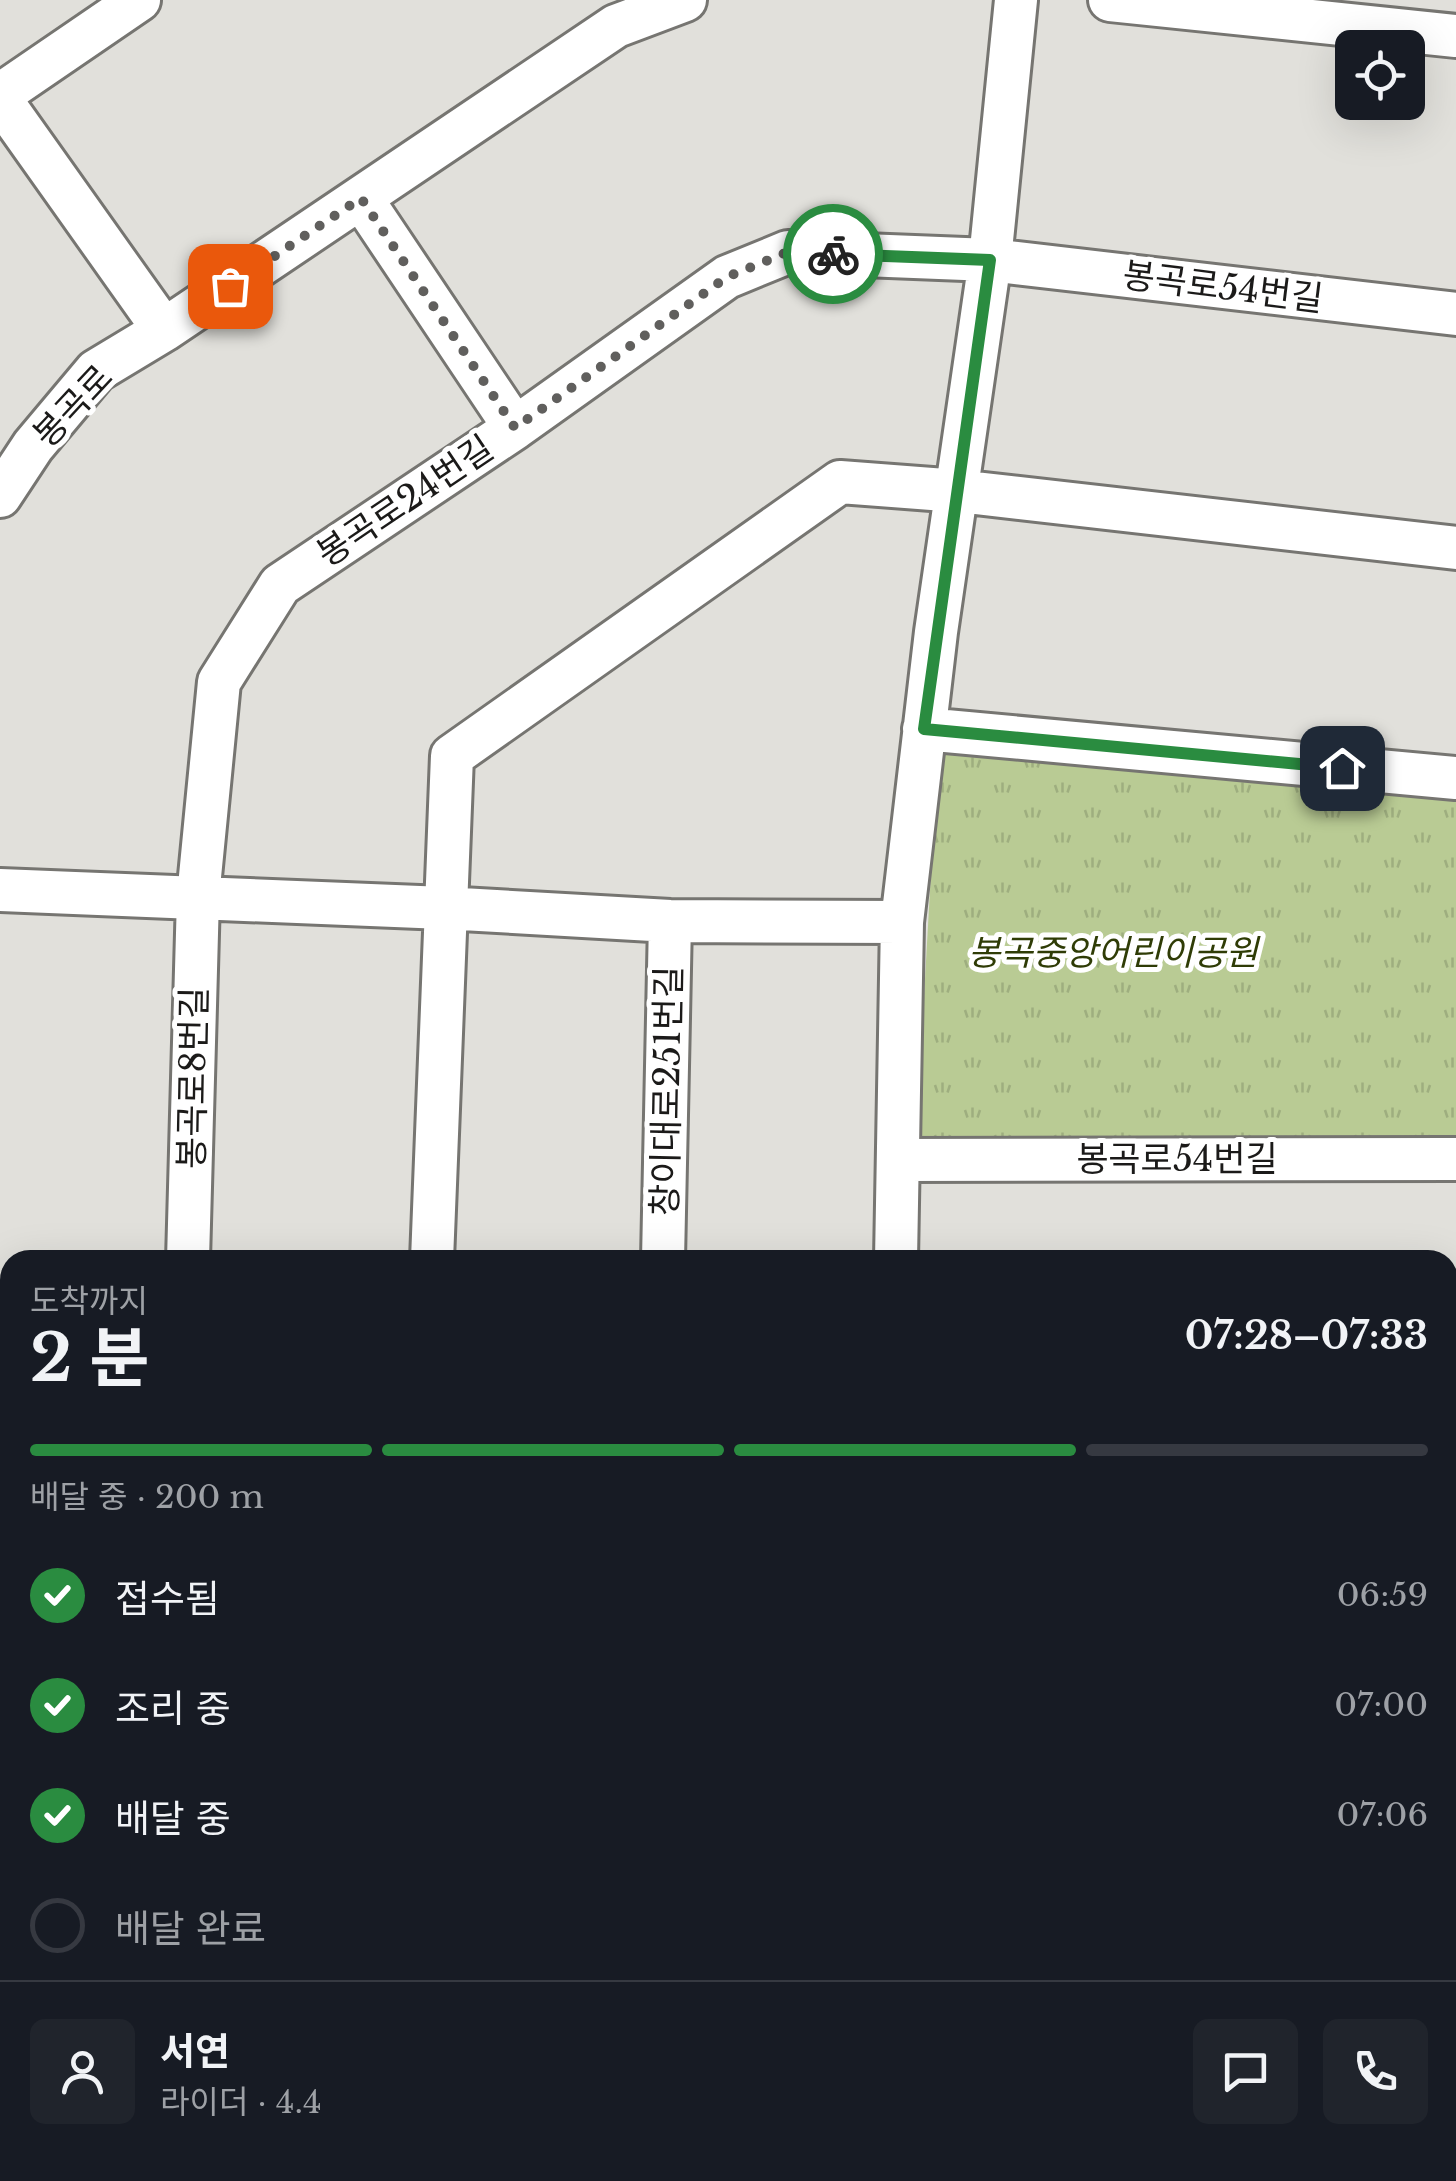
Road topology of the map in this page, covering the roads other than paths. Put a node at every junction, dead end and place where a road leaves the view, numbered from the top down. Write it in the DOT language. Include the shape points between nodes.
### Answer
graph roads {
  1 [pos="139,0"];
  2 [pos="685,0"];
  3 [pos="1016,0"];
  4 [pos="1110,0"];
  5 [pos="1456,36"];
  6 [pos="0,97"];
  7 [pos="361,198"];
  8 [pos="990,260"];
  9 [pos="1456,314"];
  10 [pos="164,330"];
  11 [pos="515,428"];
  12 [pos="958,491"];
  13 [pos="0,496"];
  14 [pos="1456,548"];
  15 [pos="924,729"];
  16 [pos="1456,778"];
  17 [pos="0,890"];
  18 [pos="198,897"];
  19 [pos="444,908"];
  20 [pos="670,921"];
  21 [pos="902,922"];
  22 [pos="1456,1159"];
  23 [pos="898,1160"];
  24 [pos="188,1250"];
  25 [pos="432,1250"];
  26 [pos="663,1250"];
  27 [pos="896,1250"];
  1 -- 6 [label="street"];
  2 -- 7 [label="street, 봉곡로" via="616,26"];
  3 -- 8 [label="street"];
  4 -- 5 [label="street"];
  6 -- 10 [label="street"];
  7 -- 10 [label="street, 봉곡로"];
  7 -- 11 [label="street"];
  8 -- 9 [label="street, 봉곡로54번길"];
  8 -- 11 [label="street, 봉곡로24번길" via="788,252 727,277"];
  8 -- 12 [label="street"];
  10 -- 13 [label="street, 봉곡로" via="96,371"];
  11 -- 18 [label="street, 봉곡로24번길" via="280,585 219,682"];
  12 -- 14 [label="street"];
  12 -- 15 [label="street"];
  12 -- 19 [label="street" via="840,482 452,756"];
  15 -- 16 [label="street"];
  15 -- 21 [label="street"];
  17 -- 18 [label="street"];
  18 -- 19 [label="street"];
  18 -- 24 [label="street, 봉곡로8번길"];
  19 -- 20 [label="street"];
  19 -- 25 [label="street"];
  20 -- 21 [label="street"];
  20 -- 26 [label="street, 창이대로251번길"];
  21 -- 23 [label="street"];
  22 -- 23 [label="street, 봉곡로54번길"];
  23 -- 27 [label="street"];
}
